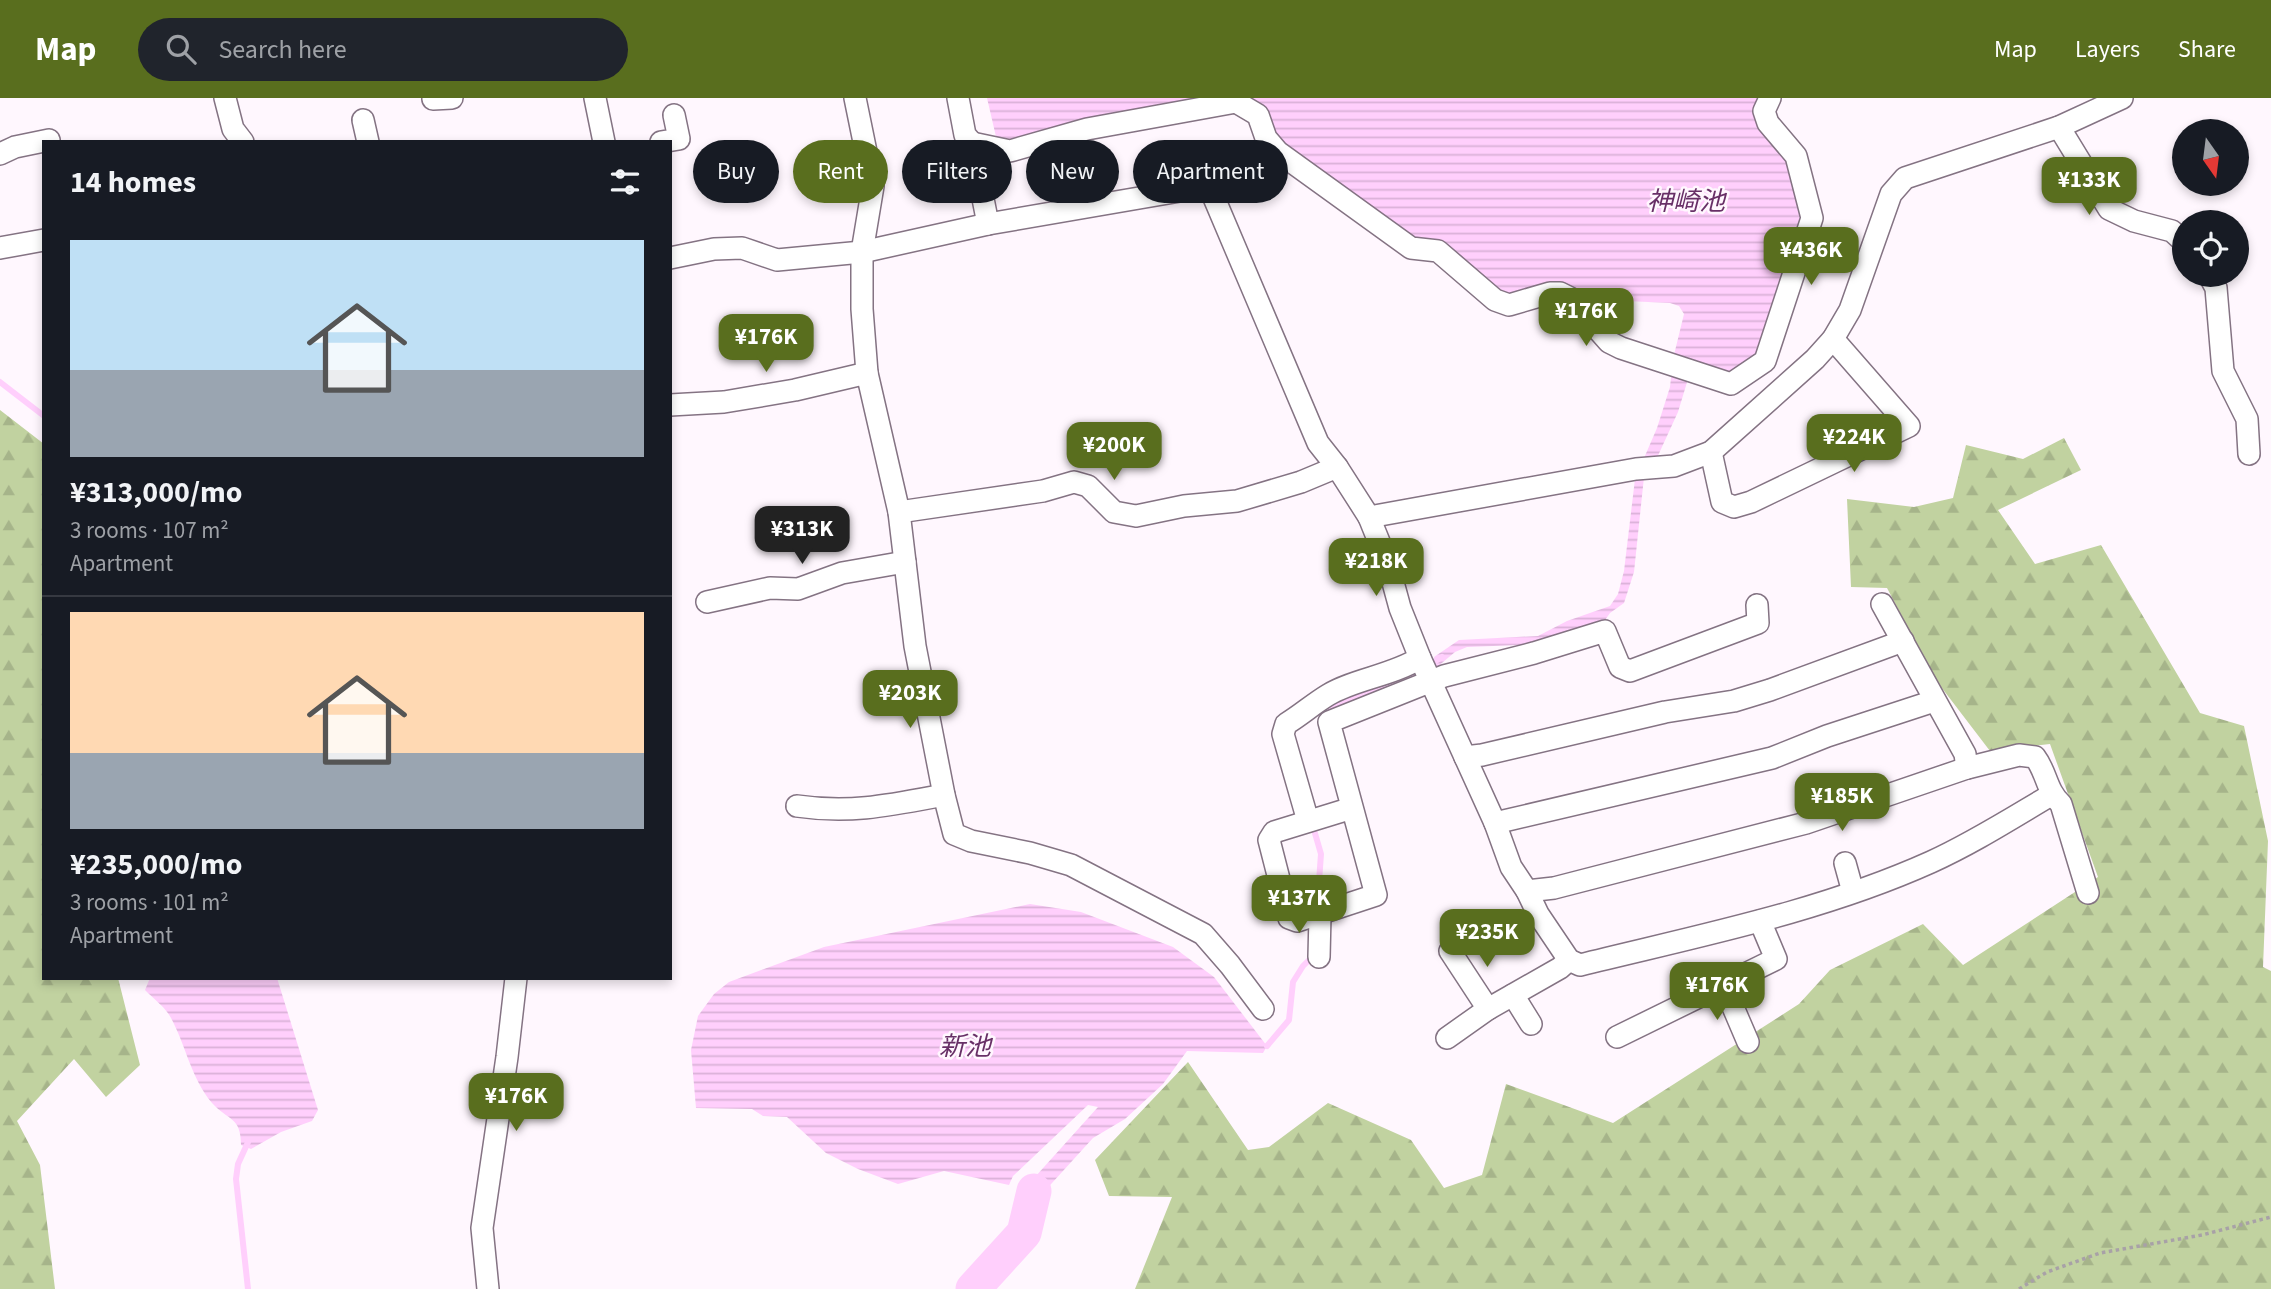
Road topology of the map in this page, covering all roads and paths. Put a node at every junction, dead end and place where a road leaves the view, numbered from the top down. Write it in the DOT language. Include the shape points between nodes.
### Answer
graph roads {
  1 [pos="225,98"];
  2 [pos="452,98"];
  3 [pos="595,98"];
  4 [pos="855,98"];
  5 [pos="958,98"];
  6 [pos="1770,98"];
  7 [pos="2122,98"];
  8 [pos="433,99"];
  9 [pos="674,115"];
  10 [pos="363,120"];
  11 [pos="2059,127"];
  12 [pos="42,140"];
  13 [pos="241,140"];
  14 [pos="368,140"];
  15 [pos="604,140"];
  16 [pos="672,140"];
  17 [pos="969,140"];
  18 [pos="7,143"];
  19 [pos="1012,150"];
  20 [pos="984,203"];
  21 [pos="988,224"];
  22 [pos="2172,231"];
  23 [pos="42,240"];
  24 [pos="0,248"];
  25 [pos="862,252"];
  26 [pos="672,258"];
  27 [pos="2215,287"];
  28 [pos="1833,339"];
  29 [pos="867,373"];
  30 [pos="672,405"];
  31 [pos="1711,452"];
  32 [pos="2249,454"];
  33 [pos="1337,467"];
  34 [pos="899,512"];
  35 [pos="1369,517"];
  36 [pos="905,562"];
  37 [pos="707,602"];
  38 [pos="1882,604"];
  39 [pos="1758,606"];
  40 [pos="1903,641"];
  41 [pos="1425,669"];
  42 [pos="1934,701"];
  43 [pos="1465,757"];
  44 [pos="1967,768"];
  45 [pos="943,795"];
  46 [pos="2051,795"];
  47 [pos="797,806"];
  48 [pos="1352,808"];
  49 [pos="1308,821"];
  50 [pos="1495,823"];
  51 [pos="1845,863"];
  52 [pos="1527,891"];
  53 [pos="1853,892"];
  54 [pos="2088,893"];
  55 [pos="1321,915"];
  56 [pos="1760,921"];
  57 [pos="1450,951"];
  58 [pos="1319,957"];
  59 [pos="1569,960"];
  60 [pos="516,980"];
  61 [pos="1724,986"];
  62 [pos="1513,995"];
  63 [pos="1263,1009"];
  64 [pos="1488,1009"];
  65 [pos="1531,1024"];
  66 [pos="1617,1037"];
  67 [pos="1447,1038"];
  68 [pos="1748,1042"];
  69 [pos="2271,1217"];
  70 [pos="488,1289"];
  71 [pos="2019,1289"];
  1 -- 13 [label="street" via="233,129"];
  2 -- 8 [label="street"];
  3 -- 15 [label="street"];
  4 -- 25 [label="street" via="873,186"];
  5 -- 17 [label="street"];
  6 -- 19 [label="street" via="1763,111 1796,156 1812,218 1765,361 1731,384 1609,342 1570,298 1560,293 1510,305 1496,300 1438,251 1411,248 1279,152 1266,138 1258,115 1236,102 1087,129"];
  7 -- 11 [label="street"];
  9 -- 16 [label="street" via="679,139"];
  10 -- 14 [label="street"];
  11 -- 22 [label="street" via="2109,209"];
  11 -- 28 [label="street" via="1905,178 1891,194 1850,310"];
  12 -- 18 [label="street"];
  20 -- 21 [label="street"];
  21 -- 25 [label="street"];
  21 -- 33 [label="street" via="1209,186 1318,443"];
  23 -- 24 [label="street"];
  25 -- 26 [label="street" via="777,260 742,248"];
  25 -- 29 [label="street"];
  27 -- 32 [label="street" via="2222,371 2247,419"];
  28 -- 31 [label="street"];
  28 -- 31 [label="street" via="1909,426 1734,507 1722,502"];
  29 -- 30 [label="street" via="724,402"];
  29 -- 34 [label="street"];
  31 -- 35 [label="street" via="1674,466"];
  33 -- 34 [label="street" via="1237,500 1136,516 1114,512 1088,486 1074,482 1043,491"];
  33 -- 35 [label="street"];
  34 -- 36 [label="street"];
  35 -- 41 [label="street"];
  36 -- 37 [label="street" via="842,573 798,589 770,588"];
  36 -- 45 [label="street" via="915,646"];
  38 -- 40 [label="street"];
  39 -- 41 [label="street" via="1758,624 1630,671 1620,667 1605,631 1444,676"];
  40 -- 42 [label="street"];
  40 -- 43 [label="street" via="1734,701"];
  41 -- 43 [label="street"];
  41 -- 48 [label="street" via="1329,722"];
  41 -- 49 [label="street" via="1407,666 1328,695 1286,724 1283,734"];
  42 -- 44 [label="street" via="1965,754"];
  42 -- 50 [label="street" via="1772,758"];
  43 -- 50 [label="street"];
  44 -- 46 [label="street" via="2019,755 2035,757 2044,769"];
  44 -- 52 [label="street" via="1806,823"];
  45 -- 47 [label="street" via="870,809"];
  45 -- 63 [label="street" via="954,834 1071,865 1203,934"];
  46 -- 53 [label="street" via="1929,863"];
  46 -- 54 [label="street" via="2061,804"];
  48 -- 49 [label="street"];
  48 -- 55 [label="street" via="1376,895"];
  49 -- 55 [label="street" via="1274,832 1269,840 1289,918 1297,921"];
  50 -- 52 [label="street" via="1511,867"];
  51 -- 53 [label="street"];
  52 -- 59 [label="street"];
  53 -- 56 [label="street"];
  55 -- 58 [label="street"];
  56 -- 59 [label="street" via="1580,965"];
  56 -- 61 [label="street" via="1776,959"];
  57 -- 64 [label="street"];
  59 -- 62 [label="street"];
  60 -- 70 [label="street" via="482,1228"];
  61 -- 66 [label="street"];
  61 -- 68 [label="street"];
  62 -- 64 [label="street"];
  62 -- 65 [label="street"];
  64 -- 67 [label="street"];
  69 -- 71 [label="path" via="2100,1254 2048,1272"];
}
